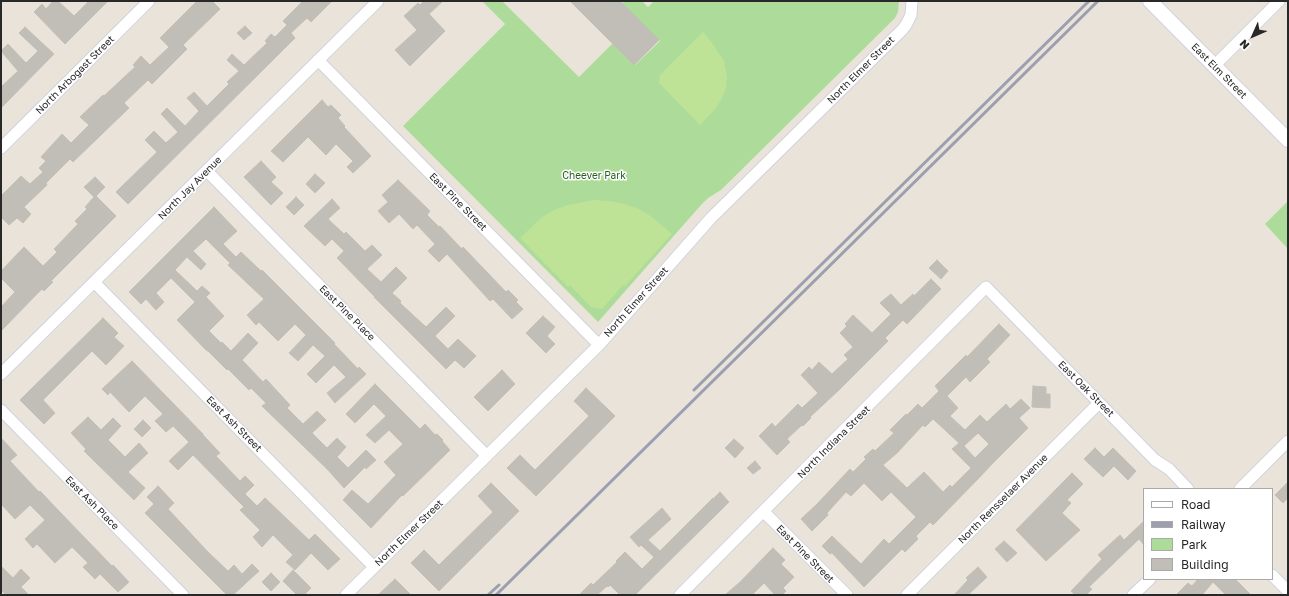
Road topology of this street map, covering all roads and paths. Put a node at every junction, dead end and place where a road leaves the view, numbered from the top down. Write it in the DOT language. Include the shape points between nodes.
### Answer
graph roads {
  1 [pos="149,1"];
  2 [pos="378,1"];
  3 [pos="912,1"];
  4 [pos="1150,1"];
  5 [pos="1278,1"];
  6 [pos="318,60"];
  7 [pos="1214,66"];
  8 [pos="1288,140"];
  9 [pos="1,148"];
  10 [pos="207,171"];
  11 [pos="94,282"];
  12 [pos="986,288"];
  13 [pos="599,344"];
  14 [pos="1,374"];
  15 [pos="1099,403"];
  16 [pos="1,410"];
  17 [pos="1288,441"];
  18 [pos="487,456"];
  19 [pos="1187,488"];
  20 [pos="1241,488"];
  21 [pos="764,512"];
  22 [pos="374,567"];
  23 [pos="1273,576"];
  24 [pos="1149,580"];
  25 [pos="1288,591"];
  26 [pos="183,595"];
  27 [pos="346,595"];
  28 [pos="680,595"];
  29 [pos="847,595"];
  30 [pos="907,595"];
  31 [pos="1133,595"];
  1 -- 9 [label="street, North Arbogast Street"];
  2 -- 6 [label="street, North Jay Avenue"];
  3 -- 13 [label="street, North Elmer Street" via="911,15 902,30 711,218"];
  4 -- 7 [label="street, East Elm Street"];
  5 -- 7 [label="street"];
  6 -- 10 [label="street, North Jay Avenue"];
  6 -- 13 [label="street, East Pine Street"];
  7 -- 8 [label="street, East Elm Street"];
  10 -- 11 [label="street, North Jay Avenue"];
  10 -- 18 [label="street, East Pine Place"];
  11 -- 14 [label="street, North Jay Avenue"];
  11 -- 22 [label="street, East Ash Street"];
  12 -- 15 [label="street, East Oak Street"];
  12 -- 21 [label="street, North Indiana Street"];
  13 -- 18 [label="street, North Elmer Street"];
  15 -- 19 [label="street, East Oak Street"];
  15 -- 30 [label="street, North Rensselaer Avenue"];
  16 -- 26 [label="street, East Ash Place"];
  17 -- 20 [label="street"];
  18 -- 22 [label="street, North Elmer Street"];
  21 -- 28 [label="street, North Indiana Street"];
  21 -- 29 [label="street, East Pine Street"];
  22 -- 27 [label="street, North Elmer Street"];
  23 -- 25 [label="street"];
  24 -- 31 [label="street"];
}
